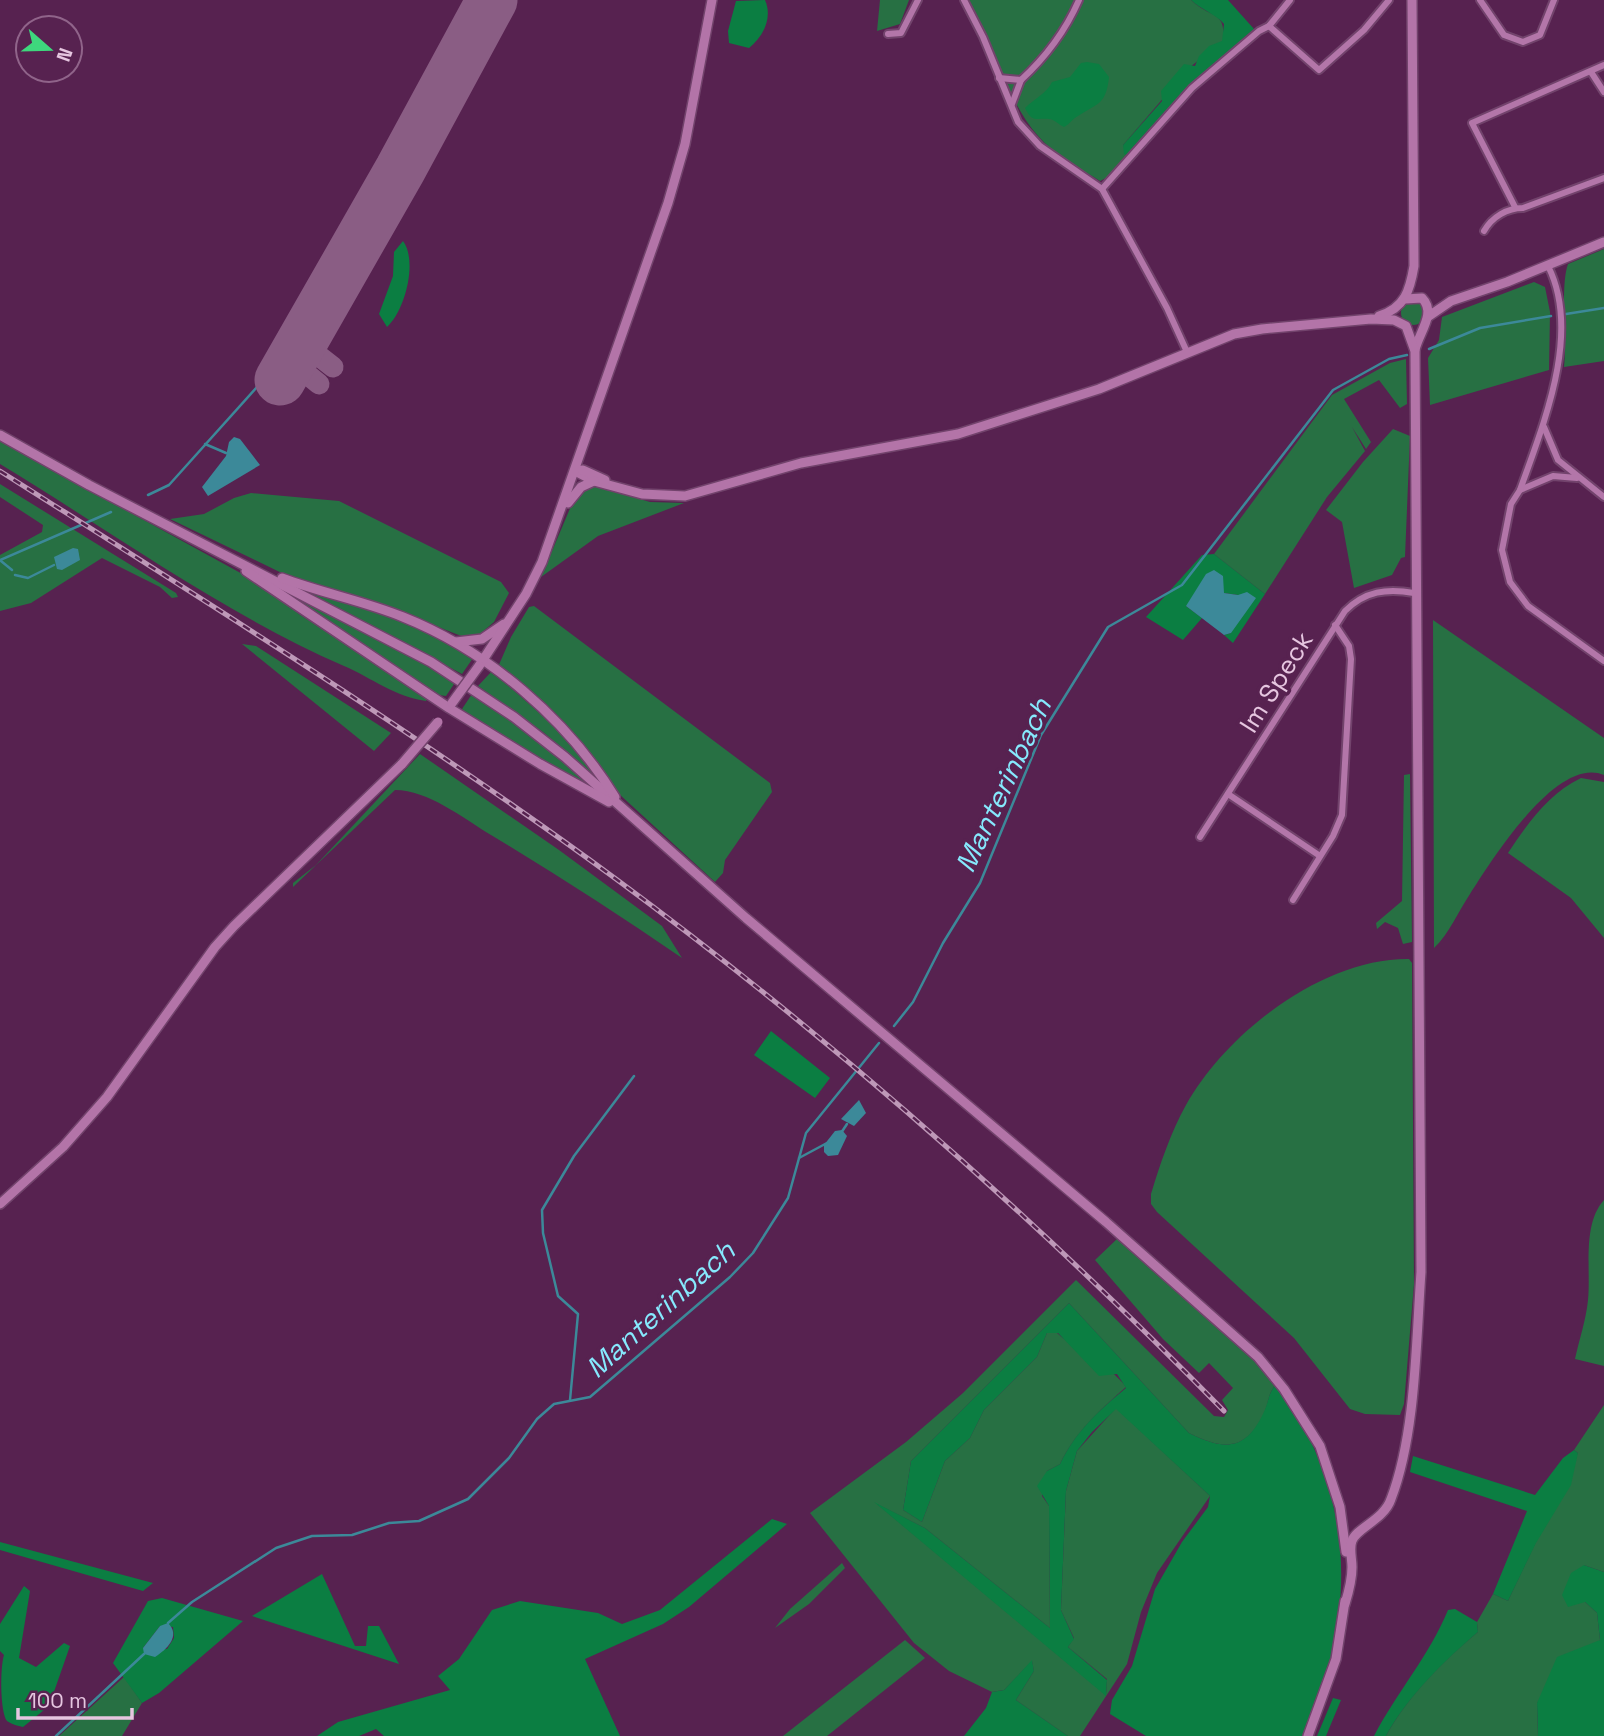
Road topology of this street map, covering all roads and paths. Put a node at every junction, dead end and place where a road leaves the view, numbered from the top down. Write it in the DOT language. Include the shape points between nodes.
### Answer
graph roads {
  1 [pos="712,0"];
  2 [pos="918,0"];
  3 [pos="964,0"];
  4 [pos="1079,0"];
  5 [pos="1290,0"];
  6 [pos="1389,0"];
  7 [pos="1412,0"];
  8 [pos="1480,0"];
  9 [pos="1553,0"];
  10 [pos="1269,26"];
  11 [pos="888,34"];
  12 [pos="1604,65"];
  13 [pos="1591,72"];
  14 [pos="999,78"];
  15 [pos="1021,80"];
  16 [pos="1604,92"];
  17 [pos="1011,105"];
  18 [pos="1604,178"];
  19 [pos="1102,189"];
  20 [pos="1516,207"];
  21 [pos="1484,231"];
  22 [pos="1604,242"];
  23 [pos="1414,265"];
  24 [pos="1548,266"];
  25 [pos="1423,299"];
  26 [pos="1451,301"];
  27 [pos="1402,302"];
  28 [pos="1429,316"];
  29 [pos="1371,319"];
  30 [pos="1404,324"];
  31 [pos="1422,326"];
  32 [pos="1415,351"];
  33 [pos="1187,352"];
  34 [pos="1544,425"];
  35 [pos="0,435"];
  36 [pos="582,452"];
  37 [pos="575,471"];
  38 [pos="592,477"];
  39 [pos="1577,478"];
  40 [pos="1520,490"];
  41 [pos="1604,497"];
  42 [pos="557,523"];
  43 [pos="199,542"];
  44 [pos="237,561"];
  45 [pos="1414,593"];
  46 [pos="510,618"];
  47 [pos="1335,625"];
  48 [pos="455,642"];
  49 [pos="1604,661"];
  50 [pos="481,663"];
  51 [pos="451,705"];
  52 [pos="1228,794"];
  53 [pos="622,807"];
  54 [pos="631,816"];
  55 [pos="1200,837"];
  56 [pos="1320,856"];
  57 [pos="1293,900"];
  58 [pos="0,1204"];
  59 [pos="1345,1604"];
  60 [pos="1308,1736"];
  1 -- 36 [label="main road" via="685,144"];
  2 -- 11 [label="street" via="901,33"];
  3 -- 14 [label="street"];
  4 -- 15 [label="street" via="1059,40"];
  5 -- 10 [label="street"];
  6 -- 10 [label="street" via="1319,71"];
  7 -- 23 [label="main road"];
  8 -- 9 [label="street" via="1504,35 1514,41 1531,41 1540,35"];
  10 -- 19 [label="street" via="1192,88"];
  12 -- 13 [label="street"];
  13 -- 16 [label="street"];
  13 -- 20 [label="street" via="1475,120 1472,127"];
  14 -- 15 [label="street"];
  14 -- 17 [label="street"];
  15 -- 17 [label="street"];
  17 -- 19 [label="street" via="1018,122 1040,146"];
  18 -- 20 [label="street"];
  19 -- 33 [label="street"];
  20 -- 21 [label="street" via="1490,220"];
  22 -- 24 [label="main road"];
  23 -- 25 [label="main road"];
  23 -- 27 [label="main road"];
  24 -- 26 [label="main road"];
  24 -- 34 [label="street" via="1559,300 1560,330 1557,374"];
  25 -- 26 [label="main road"];
  25 -- 27 [label="main road" via="1413,296"];
  25 -- 28 [label="main road"];
  26 -- 28 [label="main road"];
  27 -- 29 [label="main road"];
  27 -- 30 [label="main road" via="1398,314"];
  28 -- 31 [label="main road"];
  29 -- 30 [label="main road"];
  29 -- 33 [label="main road" via="1262,328"];
  30 -- 31 [label="main road"];
  30 -- 32 [label="main road"];
  31 -- 32 [label="main road"];
  32 -- 45 [label="main road"];
  33 -- 38 [label="main road" via="1099,389 934,440 801,463 685,496 657,497"];
  34 -- 39 [label="street" via="1558,460"];
  34 -- 40 [label="street"];
  35 -- 43 [label="main road"];
  36 -- 37 [label="main road"];
  36 -- 38 [label="main road"];
  37 -- 38 [label="main road"];
  37 -- 42 [label="main road"];
  38 -- 42 [label="main road" via="572,495"];
  39 -- 40 [label="street" via="1553,476"];
  39 -- 41 [label="street"];
  40 -- 49 [label="street" via="1511,504 1503,550 1510,582 1528,606"];
  42 -- 46 [label="main road" via="536,576"];
  43 -- 44 [label="main road"];
  43 -- 51 [label="main road"];
  44 -- 48 [label="main road" via="402,617"];
  44 -- 53 [label="main road" via="451,673 535,733"];
  45 -- 47 [label="street, Im Speck" via="1395,590 1367,595 1354,602"];
  45 -- 59 [label="main road" via="1420,1272 1411,1389 1394,1490 1383,1514 1351,1542 1351,1584"];
  46 -- 48 [label="main road" via="482,639"];
  46 -- 50 [label="main road"];
  47 -- 52 [label="street, Im Speck"];
  47 -- 56 [label="street" via="1352,659 1343,804 1338,825"];
  48 -- 50 [label="main road"];
  50 -- 51 [label="main road, bridge"];
  50 -- 53 [label="main road" via="550,716 605,779"];
  51 -- 54 [label="main road"];
  51 -- 58 [label="main road, bridge" via="402,764 234,926 83,1125"];
  52 -- 55 [label="street, Im Speck"];
  52 -- 56 [label="street"];
  53 -- 54 [label="main road"];
  54 -- 59 [label="main road" via="1258,1357 1304,1417 1333,1479 1345,1537"];
  56 -- 57 [label="street"];
  59 -- 60 [label="main road" via="1336,1658"];
}
